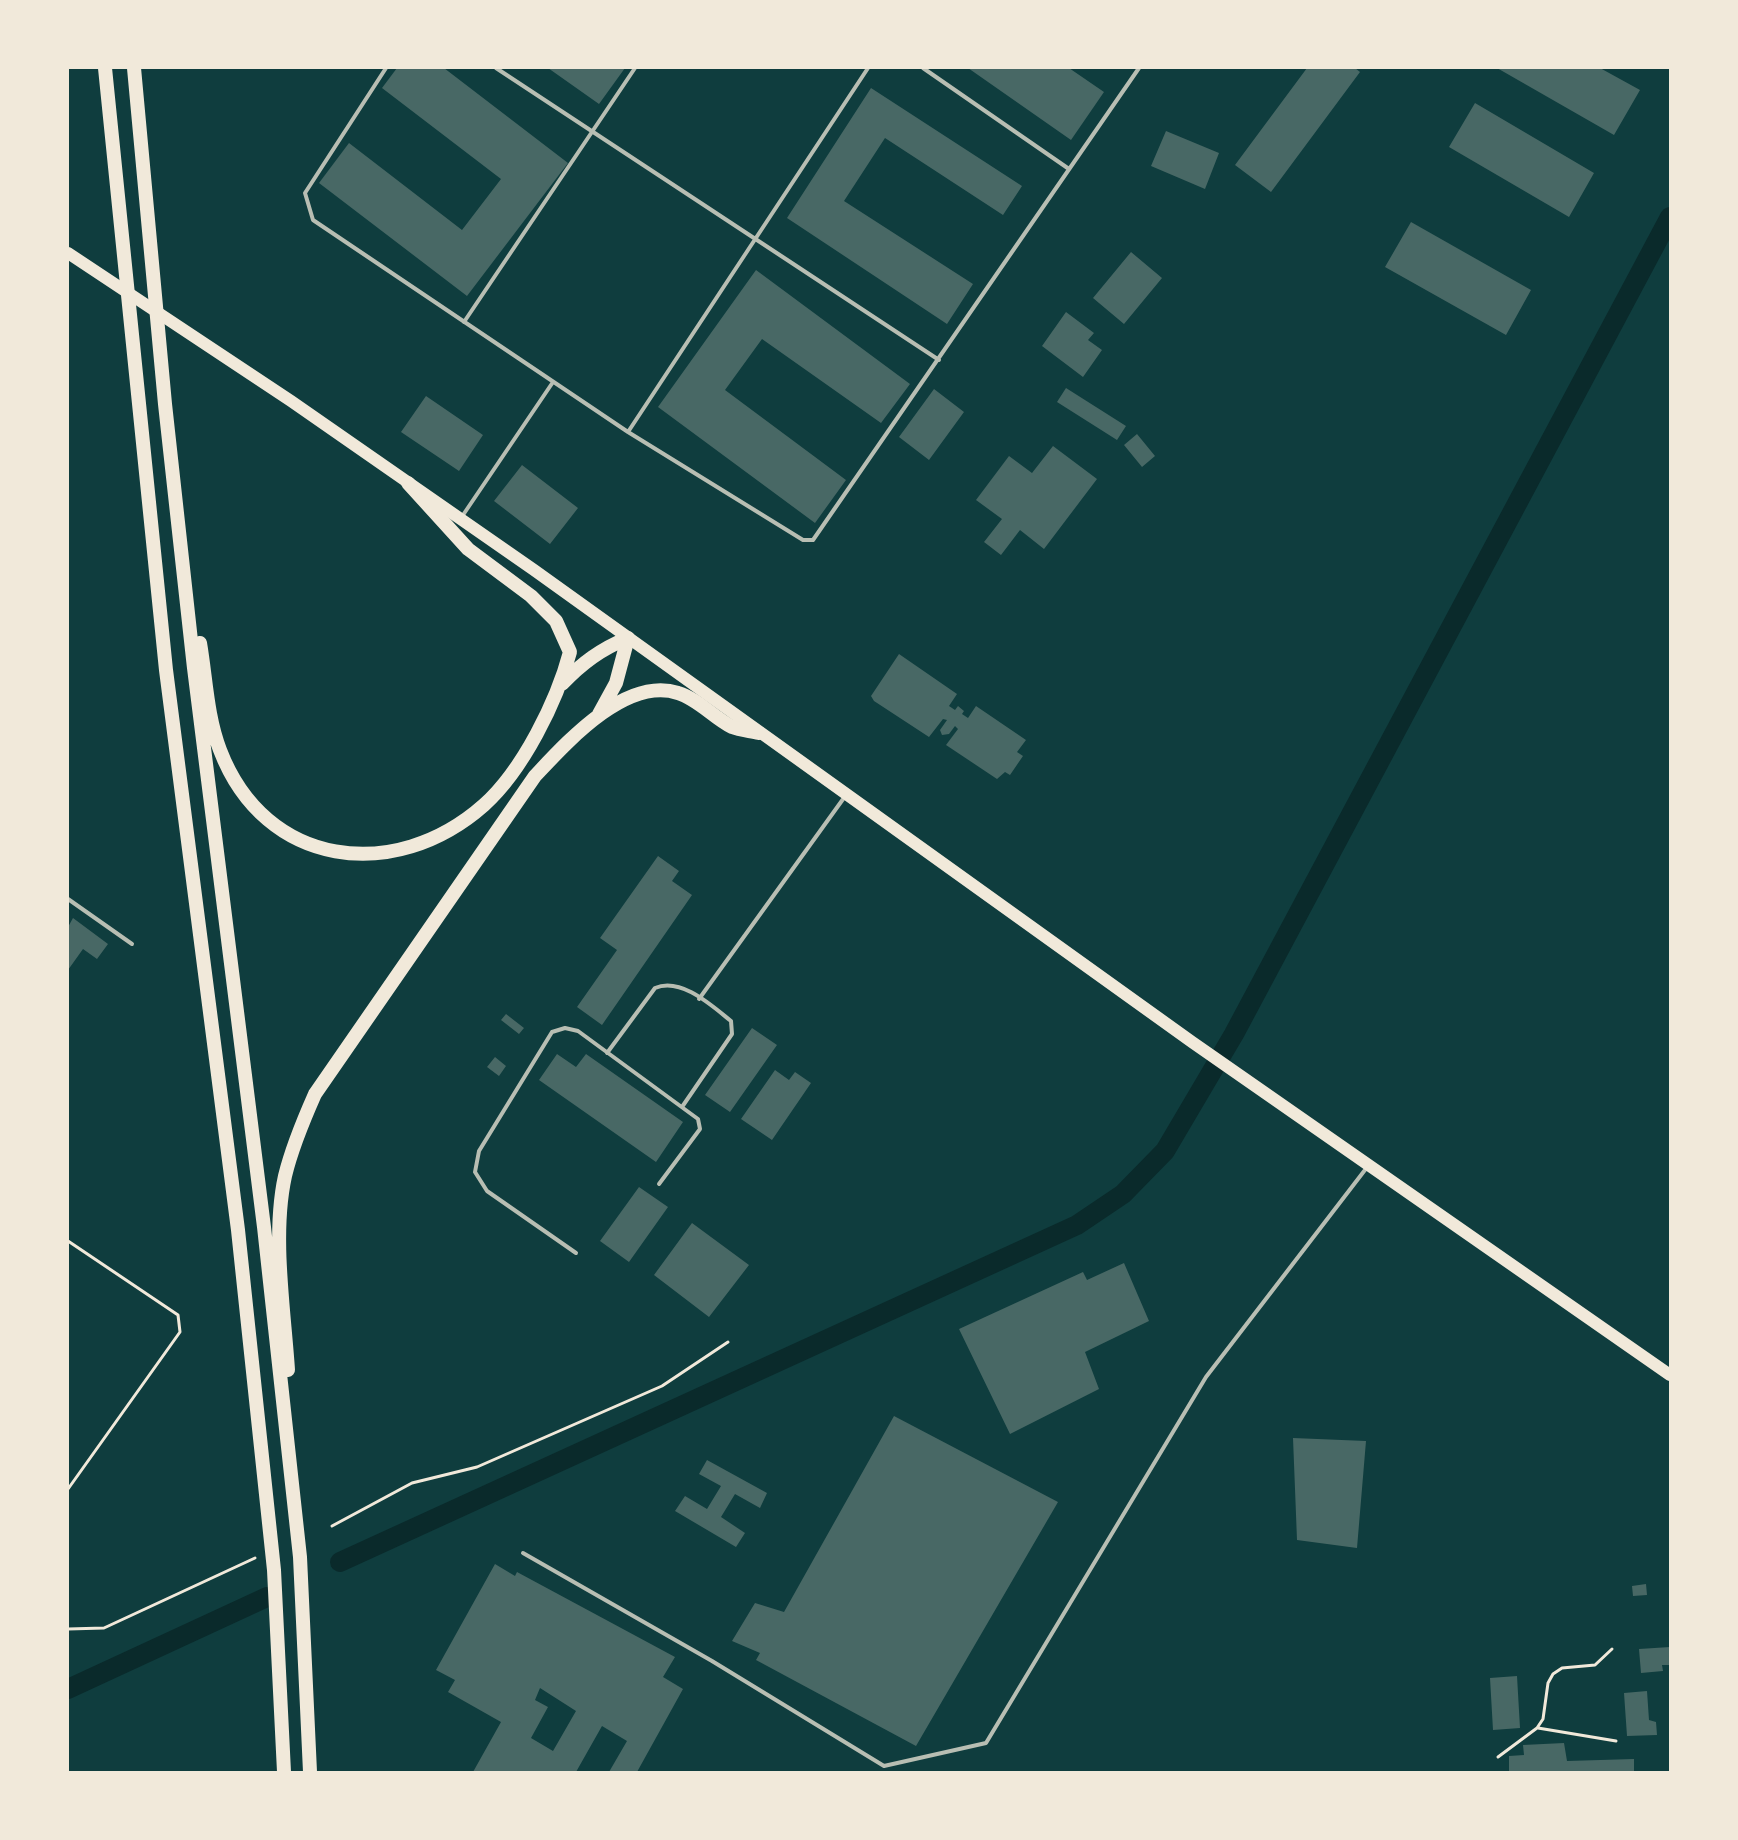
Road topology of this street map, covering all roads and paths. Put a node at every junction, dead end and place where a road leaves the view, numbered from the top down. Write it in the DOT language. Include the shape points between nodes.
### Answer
graph roads {
  1 [pos="105,68"];
  2 [pos="134,68"];
  3 [pos="386,68"];
  4 [pos="496,68"];
  5 [pos="635,68"];
  6 [pos="868,68"];
  7 [pos="922,68"];
  8 [pos="1139,68"];
  9 [pos="592,131"];
  10 [pos="1069,170"];
  11 [pos="755,239"];
  12 [pos="68,253"];
  13 [pos="464,322"];
  14 [pos="939,360"];
  15 [pos="553,382"];
  16 [pos="628,432"];
  17 [pos="408,483"];
  18 [pos="460,519"];
  19 [pos="628,638"];
  20 [pos="199,668"];
  21 [pos="561,686"];
  22 [pos="599,714"];
  23 [pos="759,733"];
  24 [pos="847,795"];
  25 [pos="68,899"];
  26 [pos="132,944"];
  27 [pos="699,999"];
  28 [pos="607,1053"];
  29 [pos="682,1107"];
  30 [pos="1369,1164"];
  31 [pos="659,1184"];
  32 [pos="68,1240"];
  33 [pos="576,1253"];
  34 [pos="728,1342"];
  35 [pos="1671,1375"];
  36 [pos="68,1489"];
  37 [pos="332,1527"];
  38 [pos="523,1553"];
  39 [pos="300,1557"];
  40 [pos="255,1558"];
  41 [pos="68,1629"];
  42 [pos="1612,1649"];
  43 [pos="1537,1728"];
  44 [pos="1616,1741"];
  45 [pos="1498,1757"];
  46 [pos="284,1773"];
  47 [pos="310,1773"];
  1 -- 46 [label="highway" via="166,670 238,1230 271,1535"];
  2 -- 20 [label="highway" via="165,404"];
  3 -- 13 [label="lane" via="305,193 313,220"];
  4 -- 9 [label="lane"];
  5 -- 9 [label="lane"];
  6 -- 11 [label="lane"];
  7 -- 10 [label="lane"];
  8 -- 10 [label="lane"];
  9 -- 11 [label="lane"];
  9 -- 13 [label="lane"];
  10 -- 14 [label="lane"];
  11 -- 14 [label="lane"];
  11 -- 16 [label="lane"];
  12 -- 17 [label="main road"];
  13 -- 15 [label="lane"];
  14 -- 16 [label="lane" via="813,540 803,540"];
  15 -- 16 [label="lane"];
  15 -- 18 [label="lane"];
  17 -- 18 [label="main road"];
  17 -- 21 [label="highway" via="468,549 531,596 556,621 570,652"];
  18 -- 19 [label="main road"];
  19 -- 21 [label="highway" via="583,662"];
  19 -- 22 [label="highway" via="616,683"];
  19 -- 23 [label="main road"];
  20 -- 21 [label="highway" via="220,750 237,784 258,810 282,829 311,846 341,853 399,852 456,827 486,803 518,764"];
  20 -- 39 [label="highway"];
  22 -- 23 [label="highway" via="658,689 680,693 733,727"];
  22 -- 39 [label="highway" via="535,776 315,1094 295,1140 280,1214"];
  23 -- 24 [label="main road"];
  24 -- 27 [label="lane"];
  24 -- 30 [label="main road"];
  25 -- 26 [label="lane"];
  27 -- 28 [label="lane" via="678,985 666,983 655,988"];
  27 -- 29 [label="lane" via="730,1022 732,1034"];
  28 -- 29 [label="lane"];
  28 -- 33 [label="lane" via="578,1031 565,1028 552,1032 475,1161 475,1172 488,1191"];
  29 -- 31 [label="lane" via="698,1119 700,1129"];
  30 -- 35 [label="main road"];
  30 -- 38 [label="lane" via="1206,1377 986,1743 884,1766 712,1661"];
  32 -- 36 [label="path" via="178,1315 180,1332"];
  34 -- 37 [label="path" via="662,1386 477,1467 412,1483"];
  39 -- 47 [label="highway"];
  40 -- 41 [label="path" via="104,1628"];
  42 -- 43 [label="path" via="1595,1665 1562,1668 1553,1674 1543,1719"];
  43 -- 44 [label="path"];
  43 -- 45 [label="path"];
}
